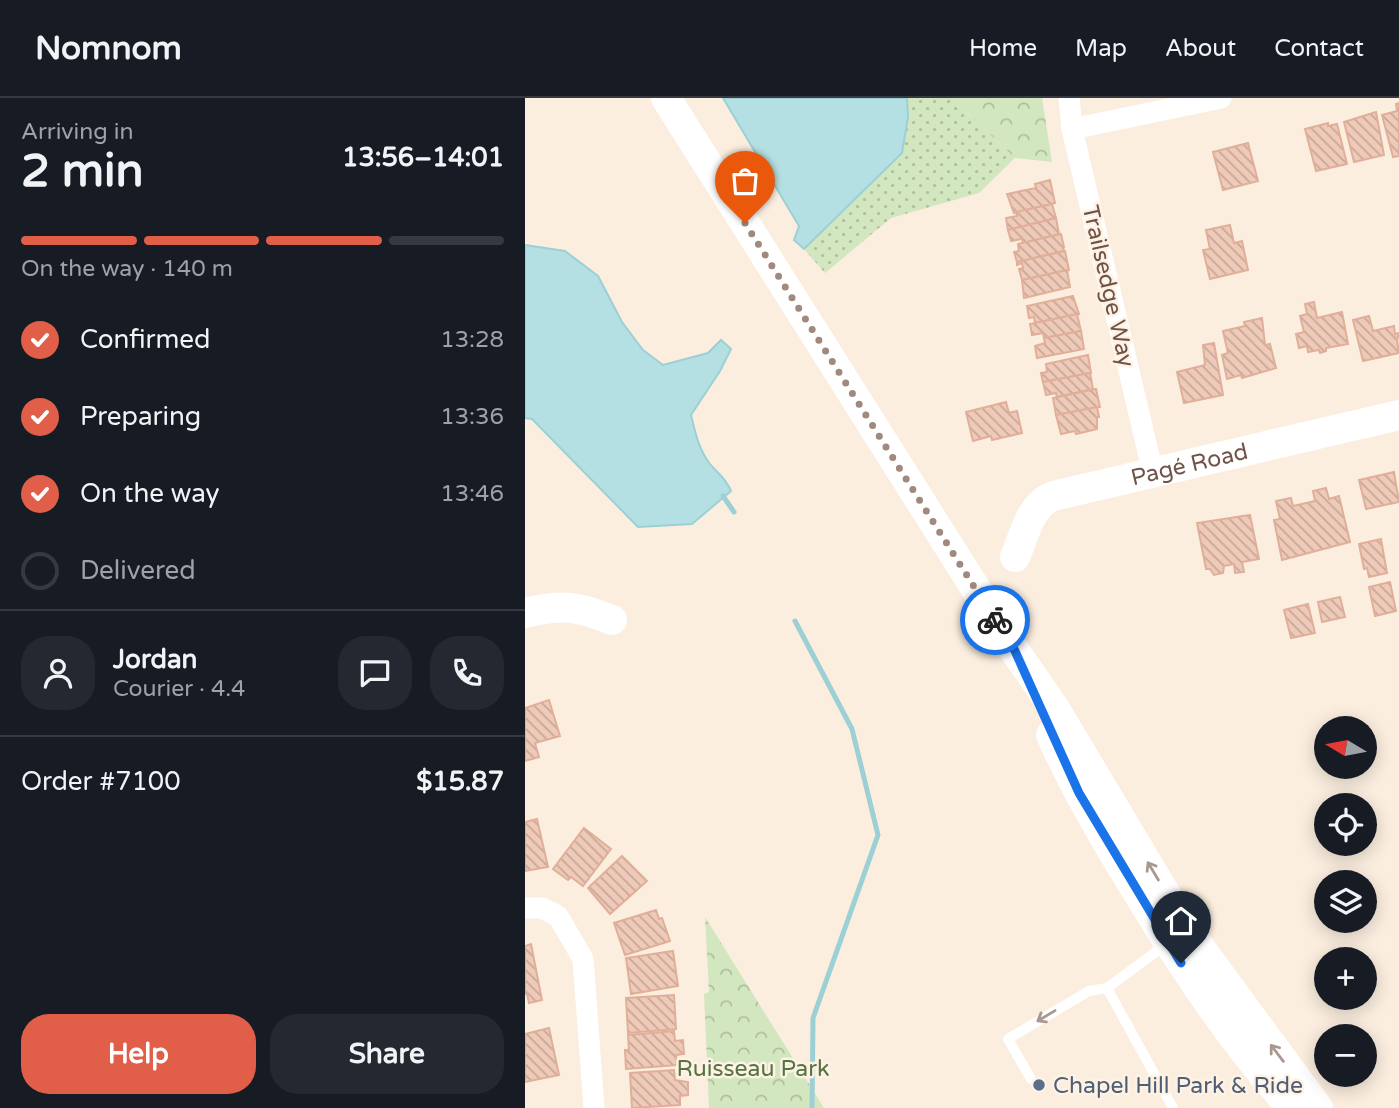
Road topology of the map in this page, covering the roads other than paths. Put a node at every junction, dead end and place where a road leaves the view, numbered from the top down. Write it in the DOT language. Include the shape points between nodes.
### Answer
graph roads {
  1 [pos="666,98"];
  2 [pos="1069,98"];
  3 [pos="1221,98"];
  4 [pos="1072,129"];
  5 [pos="1399,415"];
  6 [pos="1153,473"];
  7 [pos="1015,558"];
  8 [pos="525,613"];
  9 [pos="613,620"];
  10 [pos="525,908"];
  11 [pos="1178,937"];
  12 [pos="1107,988"];
  13 [pos="1031,1079"];
  14 [pos="594,1108"];
  15 [pos="1173,1108"];
  16 [pos="1292,1108"];
  17 [pos="1318,1108"];
  1 -- 11 [label="main road" via="1055,709"];
  2 -- 4 [label="street, Trailsedge Way"];
  3 -- 4 [label="street"];
  4 -- 6 [label="street, Trailsedge Way"];
  5 -- 6 [label="main road, Pagé Road"];
  6 -- 7 [label="main road, Pagé Road" via="1044,500 1031,518"];
  8 -- 9 [label="main road" via="554,606 583,608"];
  10 -- 14 [label="street" via="542,908 558,916 583,959"];
  11 -- 12 [label="lane"];
  11 -- 16 [label="main road" via="1241,1046"];
  17 -- 11 [label="main road, one-way"];
  12 -- 13 [label="lane, one-way" via="1089,991 1008,1039"];
  12 -- 15 [label="lane"];
}
